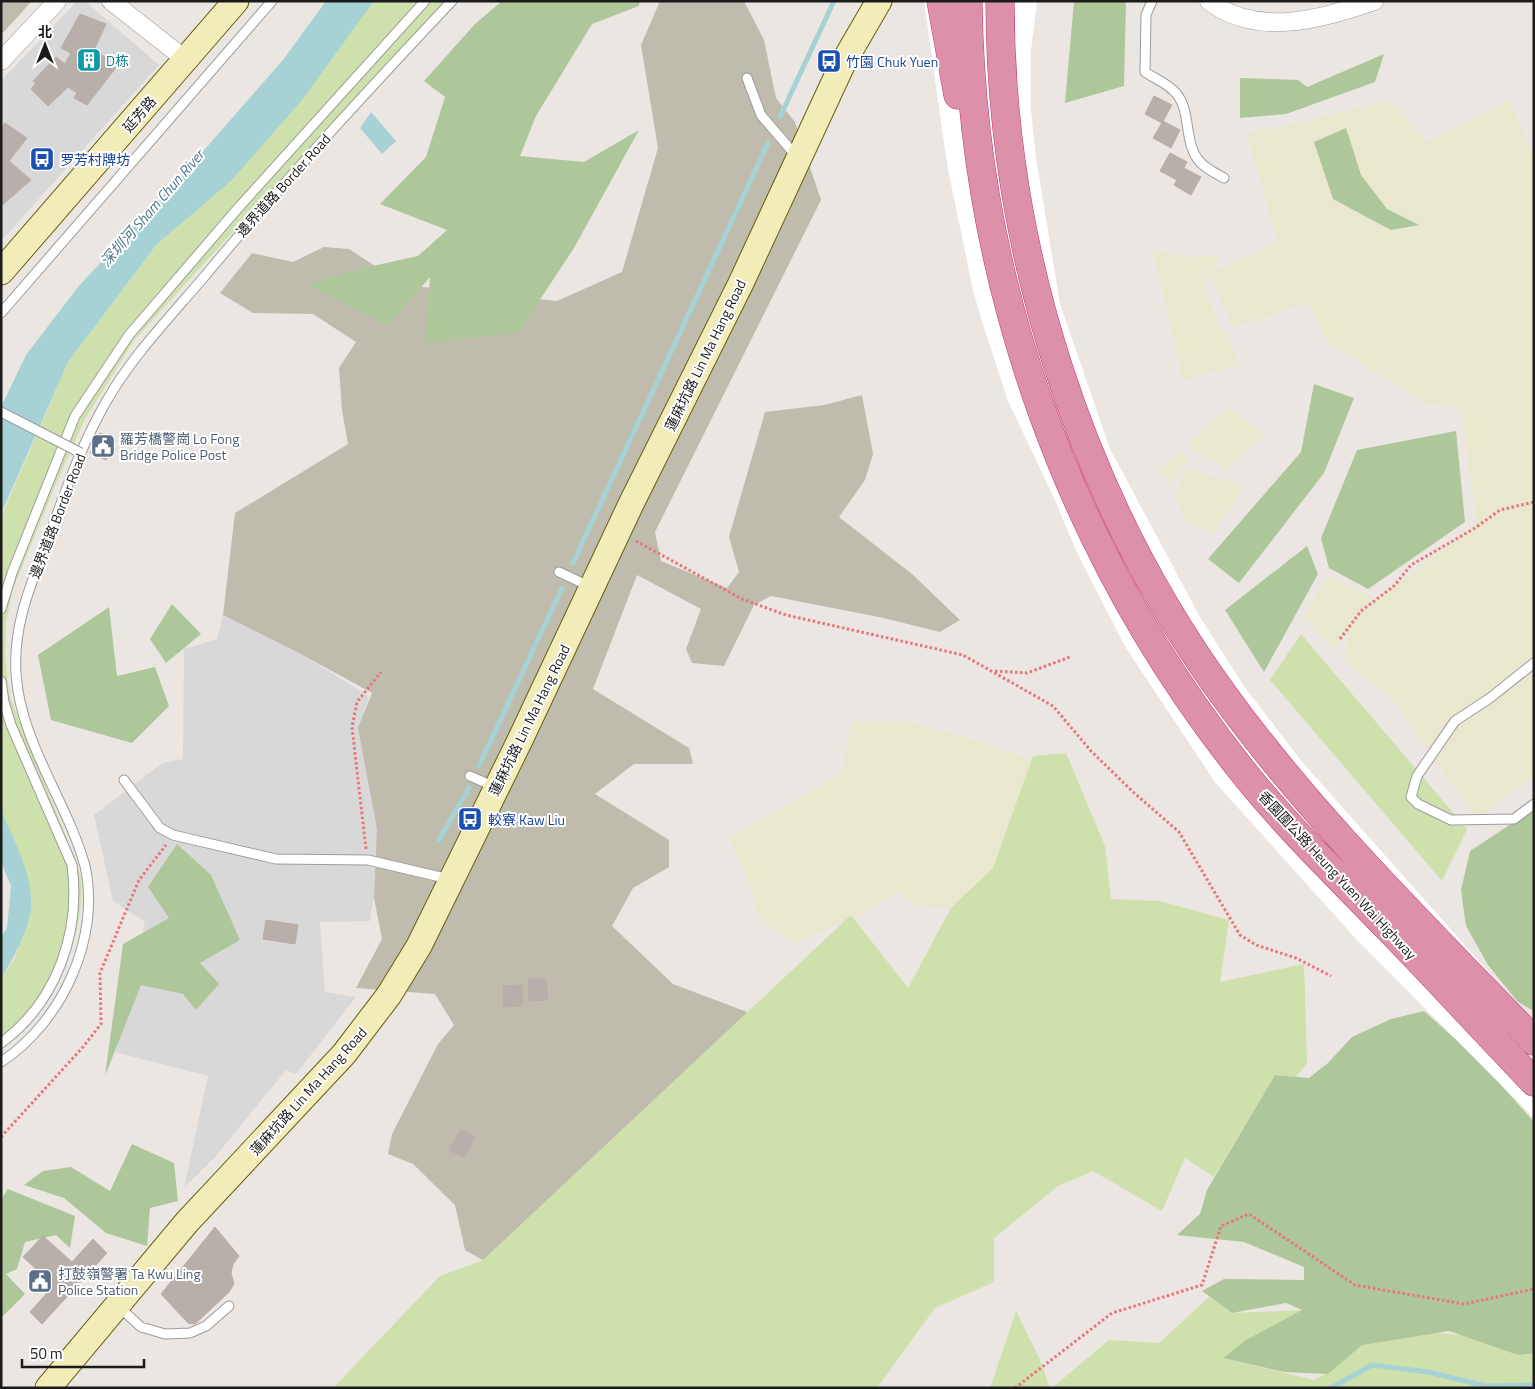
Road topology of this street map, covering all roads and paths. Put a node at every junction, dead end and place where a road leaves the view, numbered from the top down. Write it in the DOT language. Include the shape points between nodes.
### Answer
graph roads {
  1 [pos="57,1"];
  2 [pos="111,1"];
  3 [pos="236,1"];
  4 [pos="272,1"];
  5 [pos="425,1"];
  6 [pos="452,1"];
  7 [pos="879,1"];
  8 [pos="941,1"];
  9 [pos="968,1"];
  10 [pos="1000,1"];
  11 [pos="1019,1"];
  12 [pos="1152,1"];
  13 [pos="1209,1"];
  14 [pos="1374,1"];
  15 [pos="186,60"];
  16 [pos="1,61"];
  17 [pos="746,78"];
  18 [pos="1005,108"];
  19 [pos="799,159"];
  20 [pos="1224,178"];
  21 [pos="984,185"];
  22 [pos="1,272"];
  23 [pos="1,313"];
  24 [pos="1,412"];
  25 [pos="81,454"];
  26 [pos="1534,502"];
  27 [pos="635,540"];
  28 [pos="559,572"];
  29 [pos="592,588"];
  30 [pos="1,610"];
  31 [pos="1340,639"];
  32 [pos="1070,657"];
  33 [pos="1534,662"];
  34 [pos="995,671"];
  35 [pos="381,672"];
  36 [pos="1,681"];
  37 [pos="470,776"];
  38 [pos="124,780"];
  39 [pos="496,788"];
  40 [pos="1534,804"];
  41 [pos="173,835"];
  42 [pos="368,860"];
  43 [pos="451,880"];
  44 [pos="1331,976"];
  45 [pos="1534,1041"];
  46 [pos="1,1043"];
  47 [pos="1,1062"];
  48 [pos="1534,1082"];
  49 [pos="1,1137"];
  50 [pos="1534,1289"];
  51 [pos="117,1306"];
  52 [pos="229,1306"];
  53 [pos="48,1388"];
  54 [pos="1015,1388"];
  1 -- 16 [label="street"];
  2 -- 15 [label="street"];
  3 -- 15 [label="street, 延芳路"];
  4 -- 23 [label="lane"];
  5 -- 30 [label="lane" via="129,334 75,416 12,573"];
  6 -- 25 [label="lane, 邊界道路 Border Road" via="254,217 149,342 106,401"];
  7 -- 19 [label="street, 蓮麻坑路 Lin Ma Hang Road" via="843,63"];
  8 -- 21 [label="highway" via="962,114"];
  9 -- 21 [label="highway, 香園圍公路 Heung Yuen Wai Highway" via="974,103"];
  10 -- 18 [label="highway, 香園圍公路 Heung Yuen Wai Highway"];
  11 -- 18 [label="highway"];
  12 -- 20 [label="lane" via="1146,15 1145,72 1175,92 1183,106 1196,157 1206,168"];
  13 -- 14 [label="street" via="1235,15 1280,23 1315,18"];
  15 -- 22 [label="street, 延芳路"];
  17 -- 19 [label="lane" via="761,115"];
  18 -- 45 [label="highway, 香園圍公路 Heung Yuen Wai Highway" via="1028,250 1055,354 1089,450 1138,556 1166,607 1223,694 1304,797"];
  19 -- 29 [label="street, 蓮麻坑路 Lin Ma Hang Road"];
  21 -- 48 [label="highway, 香園圍公路 Heung Yuen Wai Highway" via="1000,271 1040,408 1088,524 1118,584 1162,659 1215,736 1273,809"];
  24 -- 25 [label="lane, bridge"];
  25 -- 47 [label="lane, 邊界道路 Border Road" via="26,598 18,626 15,661 26,722 85,866 88,887 86,928 74,970 61,997 33,1034"];
  26 -- 31 [label="path" via="1500,510 1411,565 1394,586 1360,610"];
  27 -- 34 [label="path" via="742,599 786,615 963,655"];
  28 -- 29 [label="lane"];
  29 -- 39 [label="street, 蓮麻坑路 Lin Ma Hang Road"];
  32 -- 34 [label="path" via="1027,674"];
  33 -- 40 [label="lane" via="1497,693 1455,721 1417,776 1411,797 1418,804 1451,820 1514,819"];
  34 -- 44 [label="path" via="1053,706 1104,764 1179,832 1240,935 1256,945 1296,958"];
  35 -- 42 [label="path" via="357,702 352,727"];
  36 -- 46 [label="lane" via="11,725 72,865 75,884 68,948 56,977 38,1008 19,1030"];
  37 -- 39 [label="lane"];
  38 -- 41 [label="lane" via="160,828"];
  39 -- 43 [label="street, 蓮麻坑路 Lin Ma Hang Road"];
  41 -- 42 [label="lane" via="276,859"];
  41 -- 49 [label="path" via="139,880 100,973 101,1024 84,1047"];
  42 -- 43 [label="lane"];
  43 -- 51 [label="street, 蓮麻坑路 Lin Ma Hang Road" via="419,946 366,1027 192,1216"];
  50 -- 54 [label="path" via="1464,1304 1355,1285 1249,1214 1221,1226 1202,1285 1112,1313"];
  51 -- 52 [label="lane" via="141,1326 165,1334 190,1332 206,1326"];
  51 -- 53 [label="street, 蓮麻坑路 Lin Ma Hang Road"];
}
